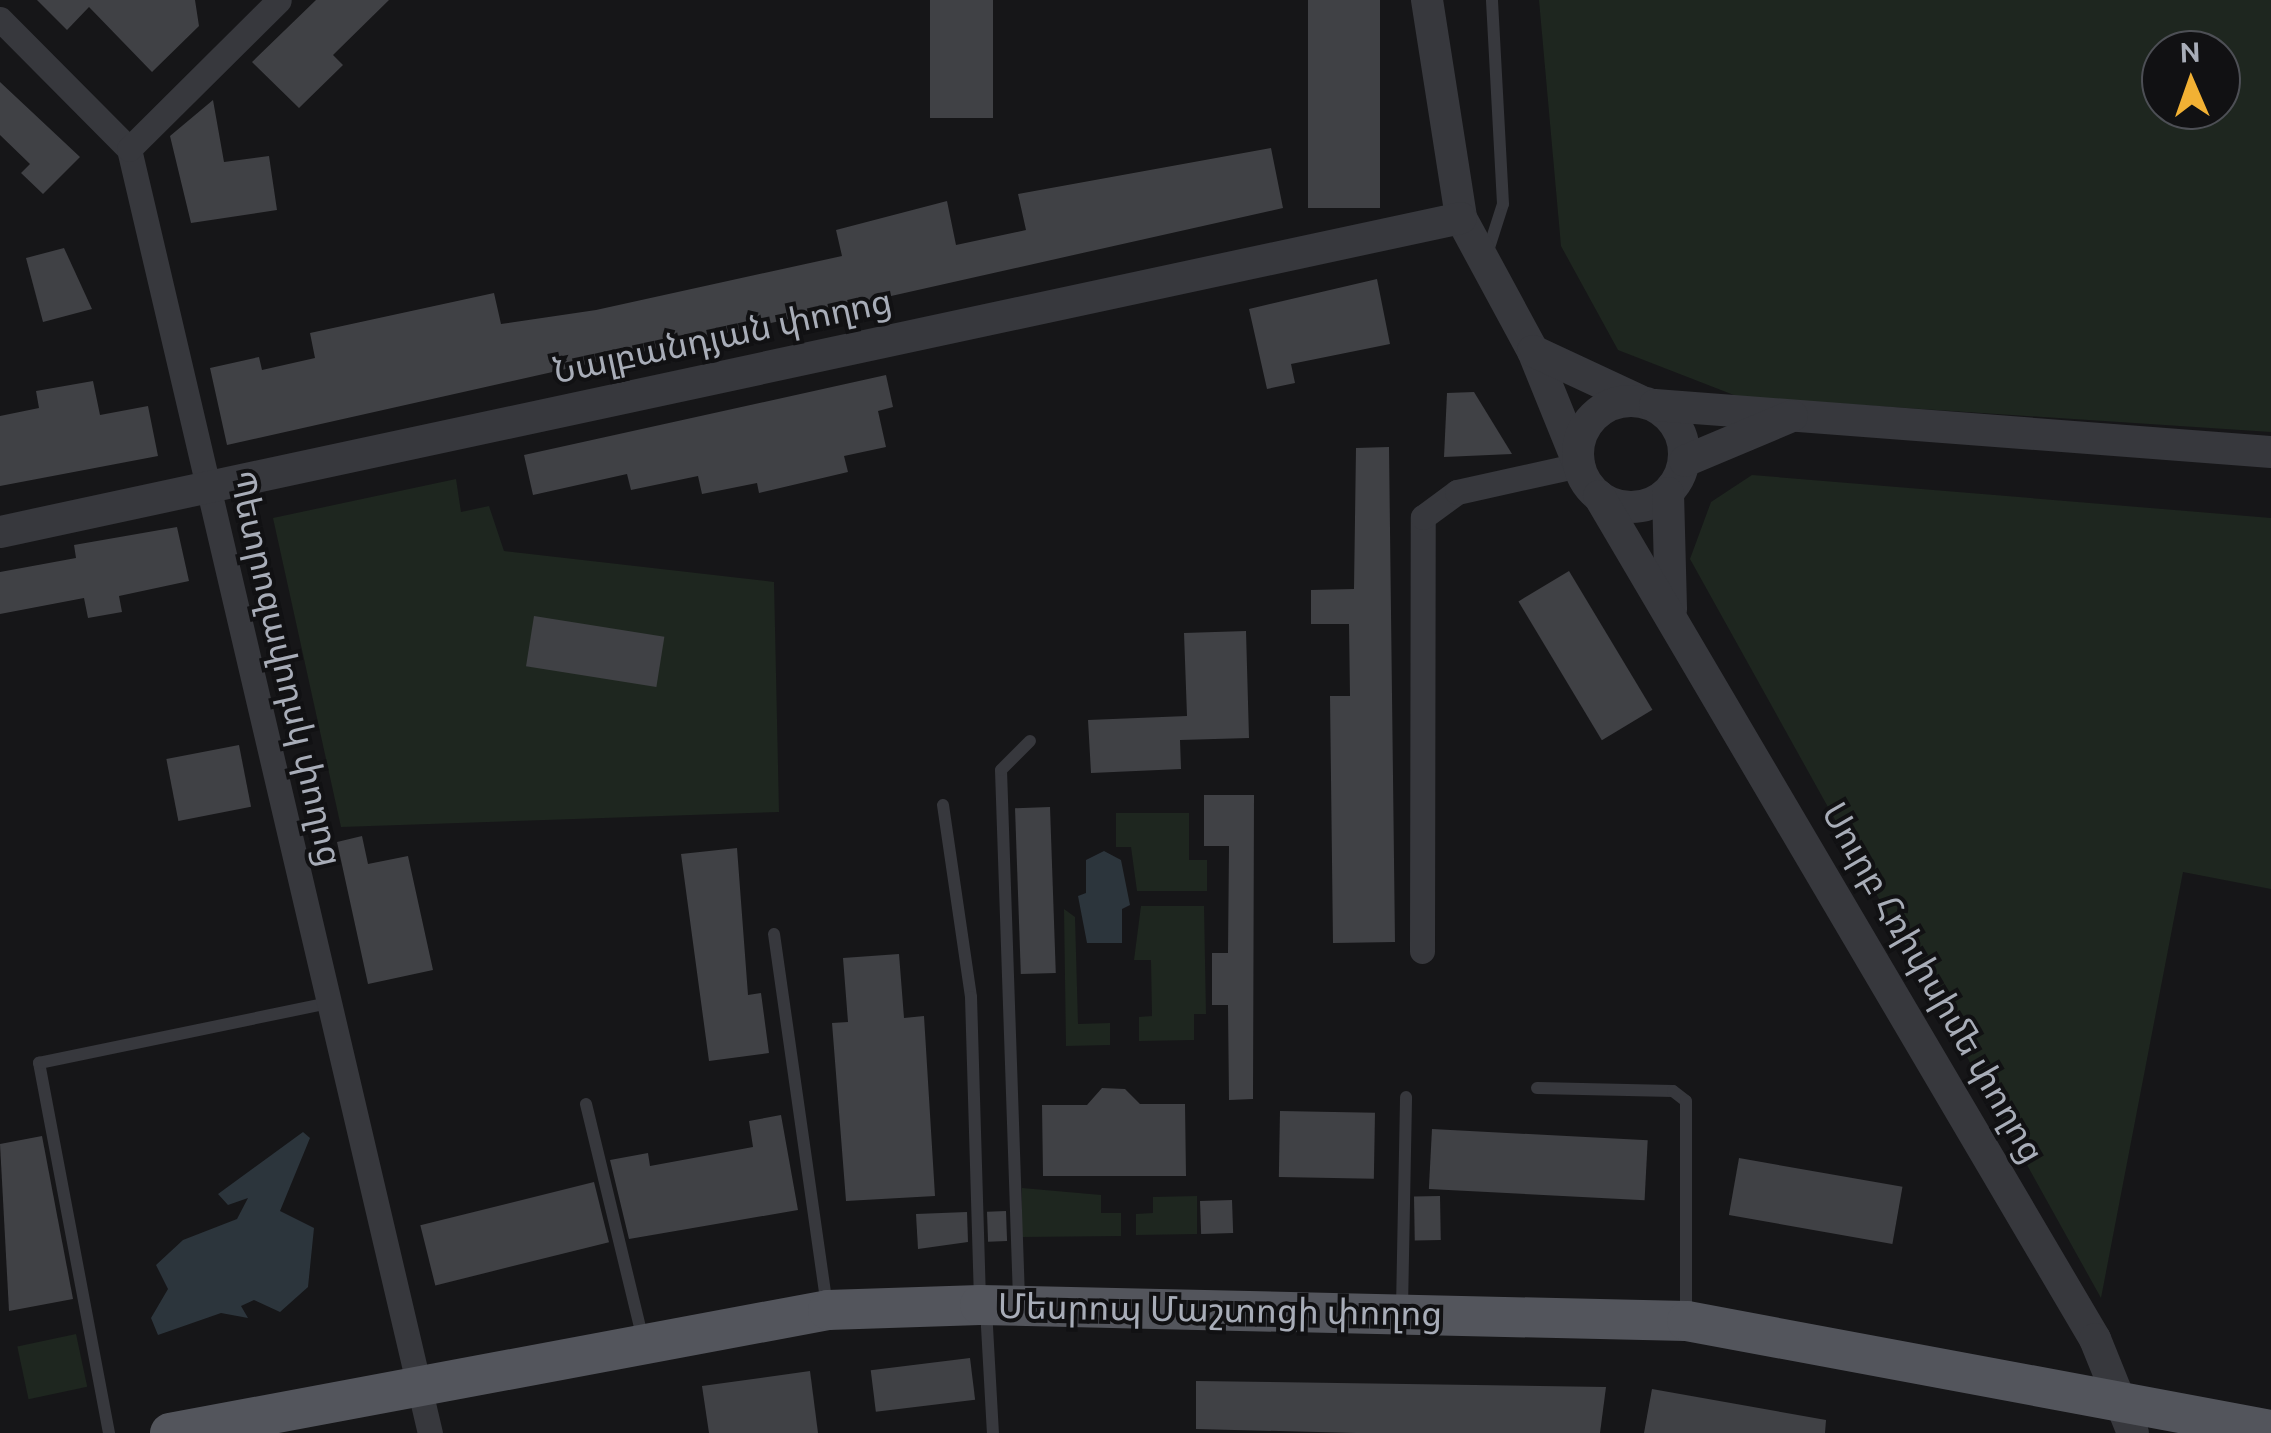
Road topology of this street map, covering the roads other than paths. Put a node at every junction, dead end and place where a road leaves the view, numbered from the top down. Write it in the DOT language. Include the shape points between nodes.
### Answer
graph roads {
  1 [pos="278,0"];
  2 [pos="1427,0"];
  3 [pos="1492,0"];
  4 [pos="0,18"];
  5 [pos="129,149"];
  6 [pos="1462,218"];
  7 [pos="1484,261"];
  8 [pos="1533,351"];
  9 [pos="1647,403"];
  10 [pos="1801,412"];
  11 [pos="2271,452"];
  12 [pos="1685,461"];
  13 [pos="1579,466"];
  14 [pos="209,486"];
  15 [pos="1668,493"];
  16 [pos="1599,496"];
  17 [pos="0,532"];
  18 [pos="1672,609"];
  19 [pos="1030,741"];
  20 [pos="943,805"];
  21 [pos="774,934"];
  22 [pos="1422,951"];
  23 [pos="328,1003"];
  24 [pos="1537,1088"];
  25 [pos="1406,1097"];
  26 [pos="586,1104"];
  27 [pos="995,1306"];
  28 [pos="828,1310"];
  29 [pos="1402,1310"];
  30 [pos="1686,1321"];
  31 [pos="643,1340"];
  32 [pos="417,1383"];
  33 [pos="2126,1416"];
  34 [pos="2271,1430"];
  35 [pos="109,1433"];
  36 [pos="170,1433"];
  37 [pos="430,1433"];
  38 [pos="993,1433"];
  1 -- 5 [label="street"];
  2 -- 6 [label="street"];
  3 -- 7 [label="lane" via="1503,204"];
  4 -- 5 [label="street"];
  5 -- 14 [label="street, Պետրոզավոդսկ փողոց"];
  6 -- 7 [label="street"];
  6 -- 14 [label="street, Նալբանդյան փողոց"];
  7 -- 8 [label="street"];
  8 -- 9 [label="street"];
  8 -- 13 [label="street"];
  9 -- 10 [label="street"];
  9 -- 12 [label="street" via="1678,428"];
  9 -- 13 [label="street" via="1593,416"];
  10 -- 11 [label="street"];
  10 -- 12 [label="street"];
  12 -- 15 [label="street"];
  13 -- 16 [label="street"];
  13 -- 22 [label="street" via="1457,492 1423,518"];
  14 -- 17 [label="street, Նալբանդյան փողոց"];
  14 -- 23 [label="street, Պետրոզավոդսկ փողոց"];
  15 -- 16 [label="street" via="1634,507"];
  15 -- 18 [label="street"];
  16 -- 18 [label="street, Սուրբ Հռիփսիմե փողոց"];
  18 -- 33 [label="street, Սուրբ Հռիփսիմե փողոց" via="2094,1340"];
  19 -- 27 [label="lane" via="1002,770"];
  20 -- 27 [label="lane" via="971,997"];
  21 -- 28 [label="lane"];
  23 -- 32 [label="street, Պետրոզավոդսկ փողոց"];
  23 -- 35 [label="lane" via="39,1064"];
  24 -- 30 [label="lane" via="1674,1092 1686,1101"];
  25 -- 29 [label="lane"];
  26 -- 31 [label="lane"];
  27 -- 28 [label="main road, Մեսրոպ Մաշտոցի փողոց"];
  27 -- 29 [label="main road, Մեսրոպ Մաշտոցի փողոց"];
  27 -- 38 [label="lane"];
  28 -- 31 [label="main road, Մեսրոպ Մաշտոցի փողոց"];
  29 -- 30 [label="main road, Մեսրոպ Մաշտոցի փողոց"];
  30 -- 33 [label="main road, Մեսրոպ Մաշտոցի փողոց"];
  31 -- 32 [label="main road, Մեսրոպ Մաշտոցի փողոց"];
  32 -- 36 [label="main road, Մեսրոպ Մաշտոցի փողոց"];
  32 -- 37 [label="street, Պետրոզավոդսկ փողոց"];
  33 -- 34 [label="main road, Մեսրոպ Մաշտոցի փողոց"];
}
